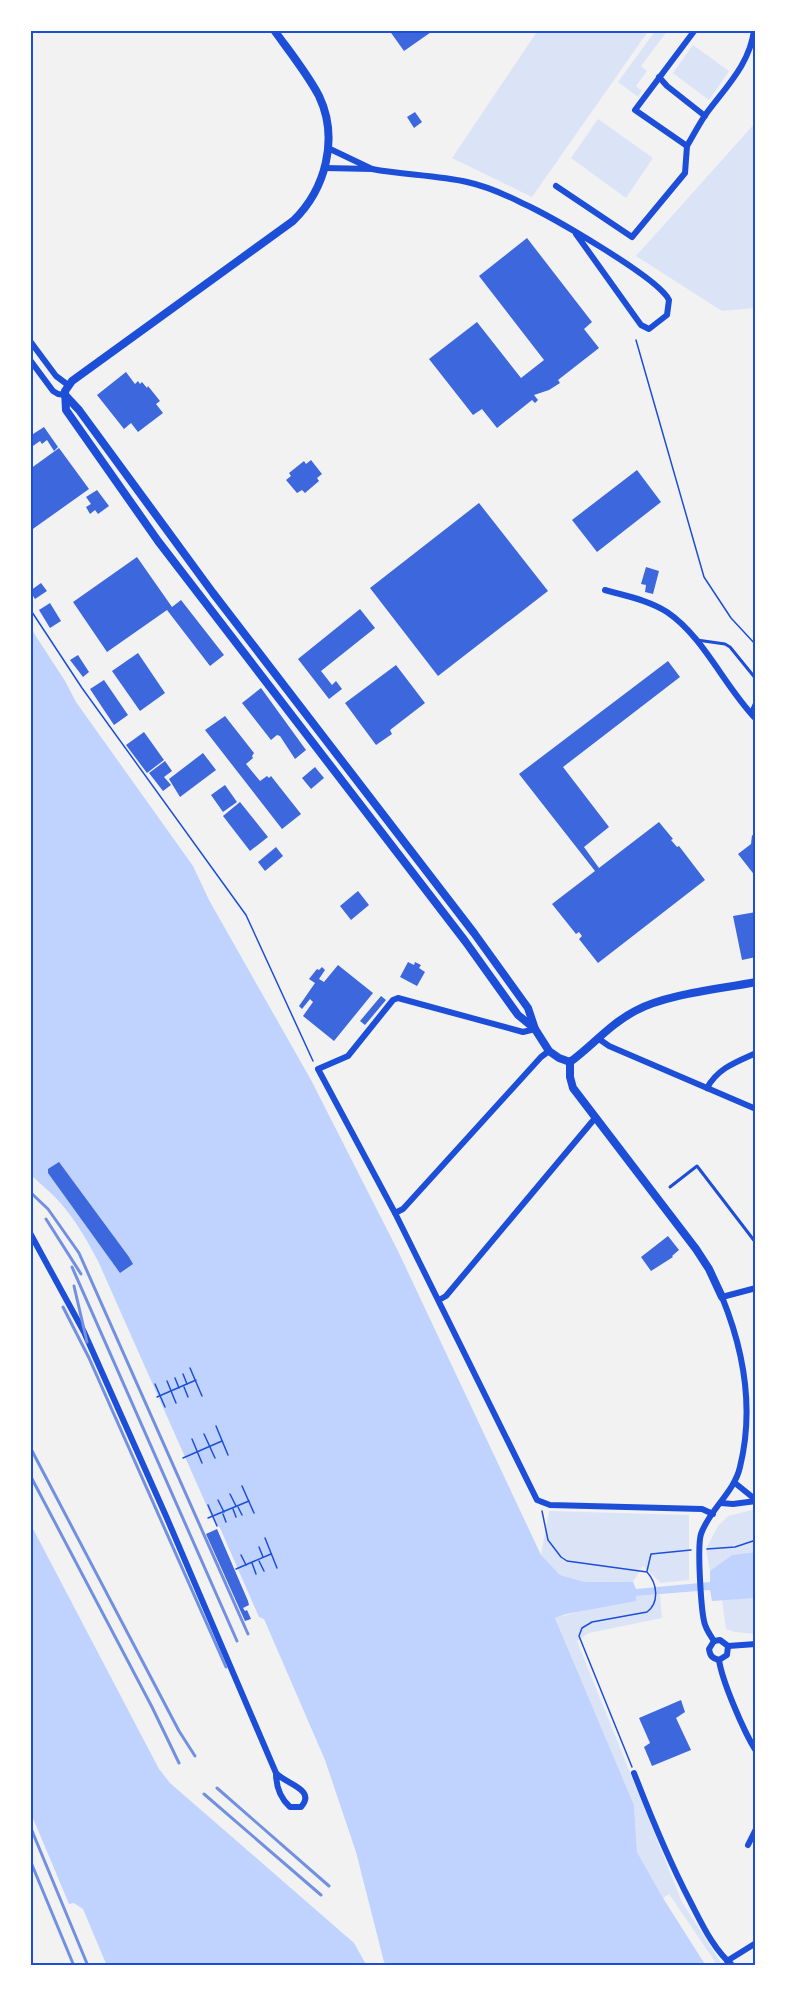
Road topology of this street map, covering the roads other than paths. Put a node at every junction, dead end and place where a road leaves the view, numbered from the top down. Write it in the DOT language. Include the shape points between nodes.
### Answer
graph roads {
  1 [pos="274,30"];
  2 [pos="695,30"];
  3 [pos="754,30"];
  4 [pos="659,77"];
  5 [pos="705,116"];
  6 [pos="687,146"];
  7 [pos="328,148"];
  8 [pos="325,168"];
  9 [pos="372,170"];
  10 [pos="556,186"];
  11 [pos="576,234"];
  12 [pos="30,341"];
  13 [pos="30,360"];
  14 [pos="70,383"];
  15 [pos="65,395"];
  16 [pos="168,534"];
  17 [pos="158,542"];
  18 [pos="605,590"];
  19 [pos="697,639"];
  20 [pos="756,679"];
  21 [pos="756,700"];
  22 [pos="750,712"];
  23 [pos="756,718"];
  24 [pos="756,982"];
  25 [pos="534,1029"];
  26 [pos="599,1039"];
  27 [pos="549,1050"];
  28 [pos="756,1053"];
  29 [pos="570,1062"];
  30 [pos="706,1088"];
  31 [pos="756,1108"];
  32 [pos="596,1117"];
  33 [pos="670,1187"];
  34 [pos="395,1213"];
  35 [pos="30,1233"];
  36 [pos="756,1244"];
  37 [pos="756,1288"];
  38 [pos="722,1297"];
  39 [pos="439,1300"];
  40 [pos="735,1483"];
  41 [pos="756,1501"];
  42 [pos="722,1503"];
  43 [pos="713,1514"];
  44 [pos="714,1641"];
  45 [pos="756,1644"];
  46 [pos="728,1646"];
  47 [pos="719,1660"];
  48 [pos="756,1751"];
  49 [pos="276,1773"];
  50 [pos="634,1773"];
  51 [pos="756,1828"];
  52 [pos="748,1845"];
  53 [pos="756,1943"];
  54 [pos="727,1961"];
  55 [pos="733,1966"];
  1 -- 7 [label="main road" via="319,97 327,125"];
  2 -- 4 [label="street"];
  3 -- 5 [label="street" via="741,68"];
  4 -- 5 [label="street"];
  4 -- 6 [label="street" via="635,110"];
  5 -- 6 [label="street"];
  6 -- 10 [label="street" via="685,172 632,237"];
  7 -- 8 [label="main road"];
  7 -- 9 [label="street"];
  8 -- 9 [label="street"];
  8 -- 14 [label="main road" via="312,198 293,221"];
  9 -- 11 [label="street" via="445,178 489,188"];
  11 -- 11 [label="street" via="629,265 667,294 669,311 658,323 650,329 635,319"];
  12 -- 14 [label="street" via="56,376"];
  13 -- 15 [label="street" via="53,391"];
  14 -- 15 [label="main road"];
  15 -- 16 [label="main road"];
  15 -- 17 [label="main road" via="69,416"];
  16 -- 17 [label="main road"];
  16 -- 25 [label="main road" via="474,933 528,1008"];
  17 -- 25 [label="main road" via="518,1015"];
  18 -- 19 [label="street" via="653,604"];
  19 -- 20 [label="lane" via="730,646"];
  19 -- 22 [label="street"];
  21 -- 22 [label="lane"];
  22 -- 23 [label="street"];
  24 -- 26 [label="main road" via="667,999 636,1010"];
  25 -- 27 [label="main road"];
  25 -- 34 [label="street" via="523,1032 398,998 348,1056 318,1069"];
  26 -- 29 [label="main road"];
  26 -- 30 [label="street"];
  27 -- 29 [label="main road"];
  27 -- 34 [label="street"];
  28 -- 30 [label="street" via="726,1066"];
  29 -- 32 [label="street" via="573,1088"];
  30 -- 31 [label="street"];
  32 -- 38 [label="street" via="696,1249"];
  32 -- 39 [label="street"];
  33 -- 36 [label="lane" via="698,1166"];
  34 -- 39 [label="street"];
  35 -- 49 [label="street" via="84,1332"];
  37 -- 38 [label="street"];
  38 -- 40 [label="street" via="735,1333 747,1398 746,1435"];
  39 -- 43 [label="street" via="538,1504 702,1509"];
  40 -- 41 [label="street"];
  40 -- 42 [label="street"];
  41 -- 42 [label="street"];
  42 -- 43 [label="street"];
  43 -- 44 [label="street" via="701,1533 699,1562 704,1621"];
  44 -- 46 [label="street"];
  44 -- 47 [label="street" via="710,1654"];
  45 -- 46 [label="street"];
  46 -- 47 [label="street" via="727,1655"];
  47 -- 48 [label="street"];
  49 -- 49 [label="street" via="285,1801 290,1807 301,1807 306,1797 304,1791"];
  50 -- 54 [label="street" via="680,1882 705,1930"];
  51 -- 52 [label="street"];
  53 -- 54 [label="street"];
  54 -- 55 [label="street"];
}
